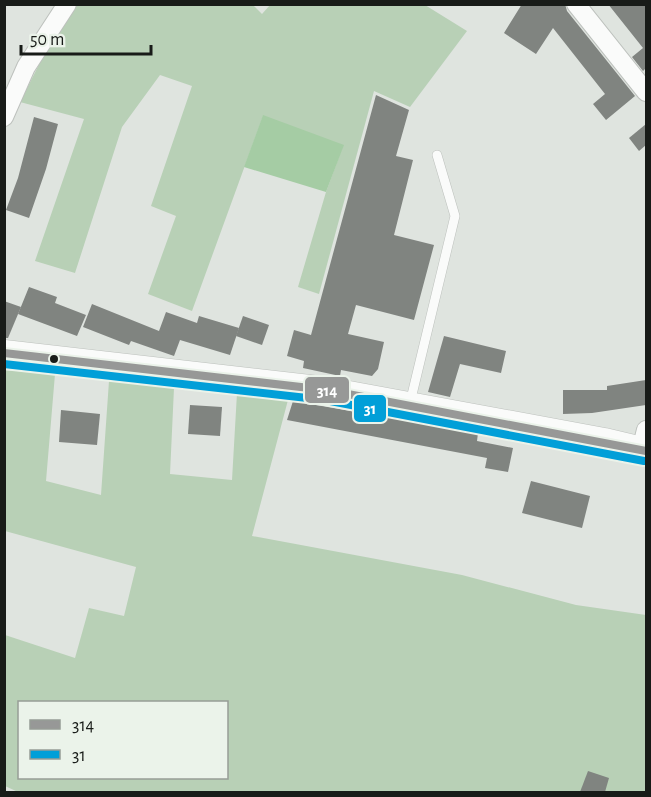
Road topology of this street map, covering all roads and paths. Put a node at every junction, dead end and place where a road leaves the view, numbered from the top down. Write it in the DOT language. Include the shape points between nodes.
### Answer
graph roads {
  1 [pos="67,4"];
  2 [pos="576,4"];
  3 [pos="646,92"];
  4 [pos="4,117"];
  5 [pos="437,155"];
  6 [pos="4,353"];
  7 [pos="410,405"];
  8 [pos="645,443"];
  1 -- 4 [label="street" via="26,67"];
  2 -- 3 [label="street"];
  5 -- 7 [label="lane" via="455,216"];
  6 -- 7 [label="street" via="327,390"];
  7 -- 8 [label="street"];
}
